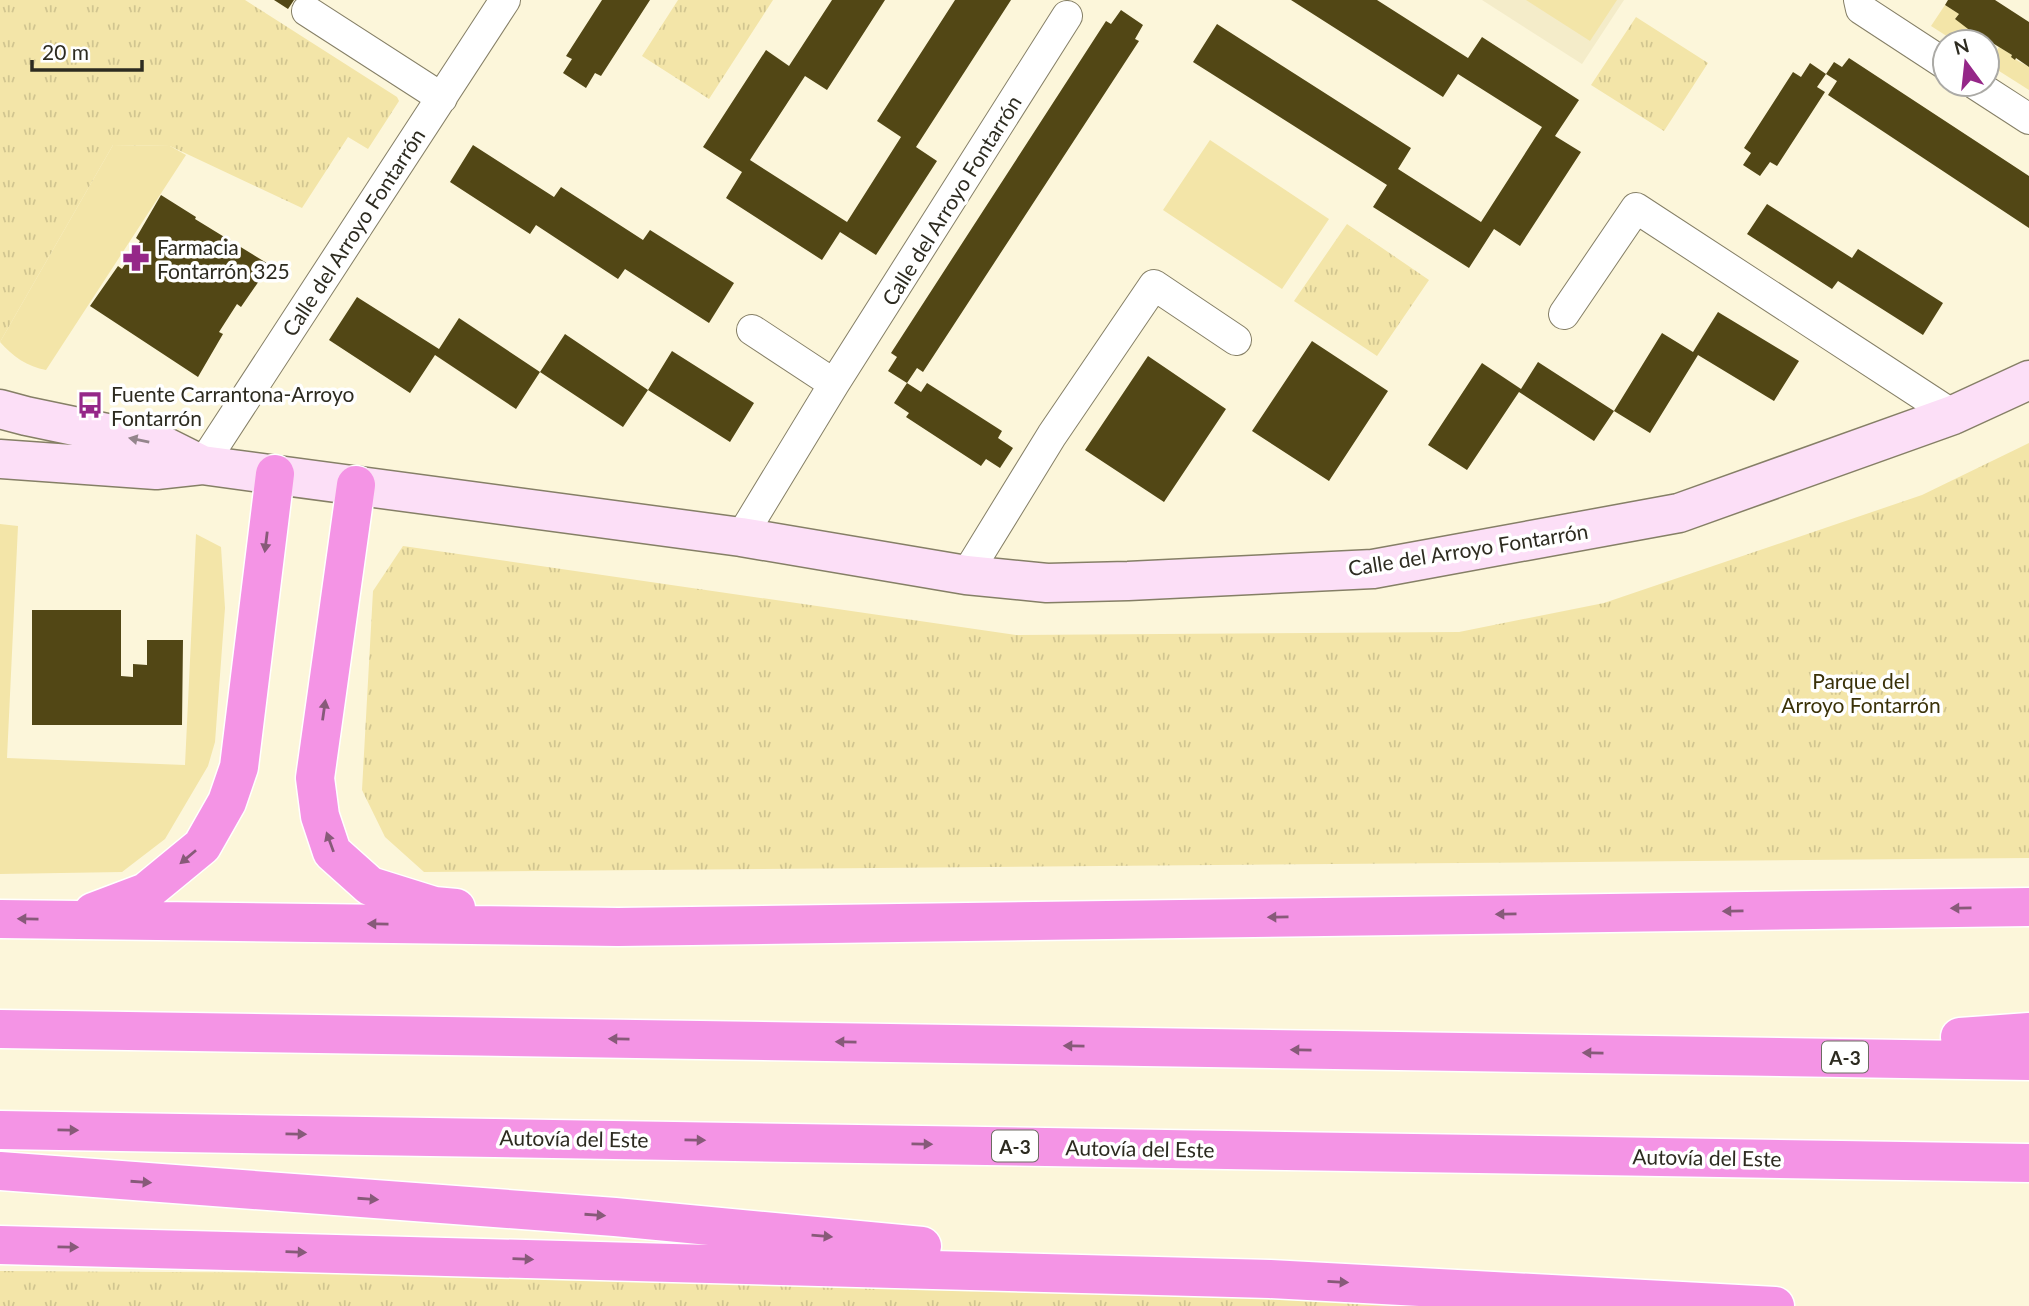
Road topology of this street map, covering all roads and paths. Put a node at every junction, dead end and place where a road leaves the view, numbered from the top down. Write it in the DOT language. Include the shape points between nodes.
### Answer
graph roads {
  1 [pos="505,0"];
  2 [pos="1859,0"];
  3 [pos="306,11"];
  4 [pos="1067,16"];
  5 [pos="1931,55"];
  6 [pos="442,98"];
  7 [pos="1997,98"];
  8 [pos="2029,119"];
  9 [pos="1564,314"];
  10 [pos="752,330"];
  11 [pos="1236,340"];
  12 [pos="2029,380"];
  13 [pos="834,384"];
  14 [pos="0,408"];
  15 [pos="1953,415"];
  16 [pos="0,459"];
  17 [pos="202,465"];
  18 [pos="275,474"];
  19 [pos="356,485"];
  20 [pos="741,537"];
  21 [pos="966,575"];
  22 [pos="2029,906"];
  23 [pos="0,919"];
  24 [pos="72,920"];
  25 [pos="618,927"];
  26 [pos="0,1029"];
  27 [pos="2029,1032"];
  28 [pos="1661,1054"];
  29 [pos="2029,1061"];
  30 [pos="0,1129"];
  31 [pos="2029,1163"];
  32 [pos="0,1171"];
  33 [pos="0,1245"];
  34 [pos="1270,1279"];
  35 [pos="1775,1306"];
  1 -- 6 [label="street, Calle del Arroyo Fontarrón"];
  2 -- 5 [label="street" via="1861,9"];
  3 -- 6 [label="street"];
  4 -- 13 [label="street, Calle del Arroyo Fontarrón"];
  6 -- 17 [label="street, Calle del Arroyo Fontarrón"];
  7 -- 8 [label="street"];
  9 -- 15 [label="street" via="1636,208"];
  10 -- 13 [label="street"];
  11 -- 21 [label="street" via="1154,285 1052,435"];
  12 -- 15 [label="street, Calle del Arroyo Fontarrón"];
  13 -- 20 [label="street, Calle del Arroyo Fontarrón"];
  17 -- 14 [label="street, Calle del Arroyo Fontarrón, one-way" via="160,444"];
  15 -- 21 [label="street, Calle del Arroyo Fontarrón" via="1679,513 1373,569 1047,583"];
  16 -- 17 [label="street, Calle del Arroyo Fontarrón" via="156,470"];
  17 -- 18 [label="street, Calle del Arroyo Fontarrón"];
  18 -- 19 [label="street, Calle del Arroyo Fontarrón"];
  18 -- 24 [label="highway, one-way" via="239,767 227,802 202,846 146,892"];
  19 -- 20 [label="street, Calle del Arroyo Fontarrón"];
  25 -- 19 [label="highway, one-way" via="433,906 370,886 332,852 320,816 315,778"];
  20 -- 21 [label="street, Calle del Arroyo Fontarrón"];
  22 -- 25 [label="highway, one-way"];
  24 -- 23 [label="highway, one-way"];
  25 -- 24 [label="highway, one-way"];
  28 -- 26 [label="highway, A-3, one-way"];
  27 -- 28 [label="highway"];
  28 -- 29 [label="highway, A-3"];
  30 -- 31 [label="highway, Autovía del Este / A-3, one-way"];
  32 -- 34 [label="highway, one-way" via="615,1217"];
  33 -- 34 [label="highway, one-way"];
  34 -- 35 [label="highway, one-way"];
}
